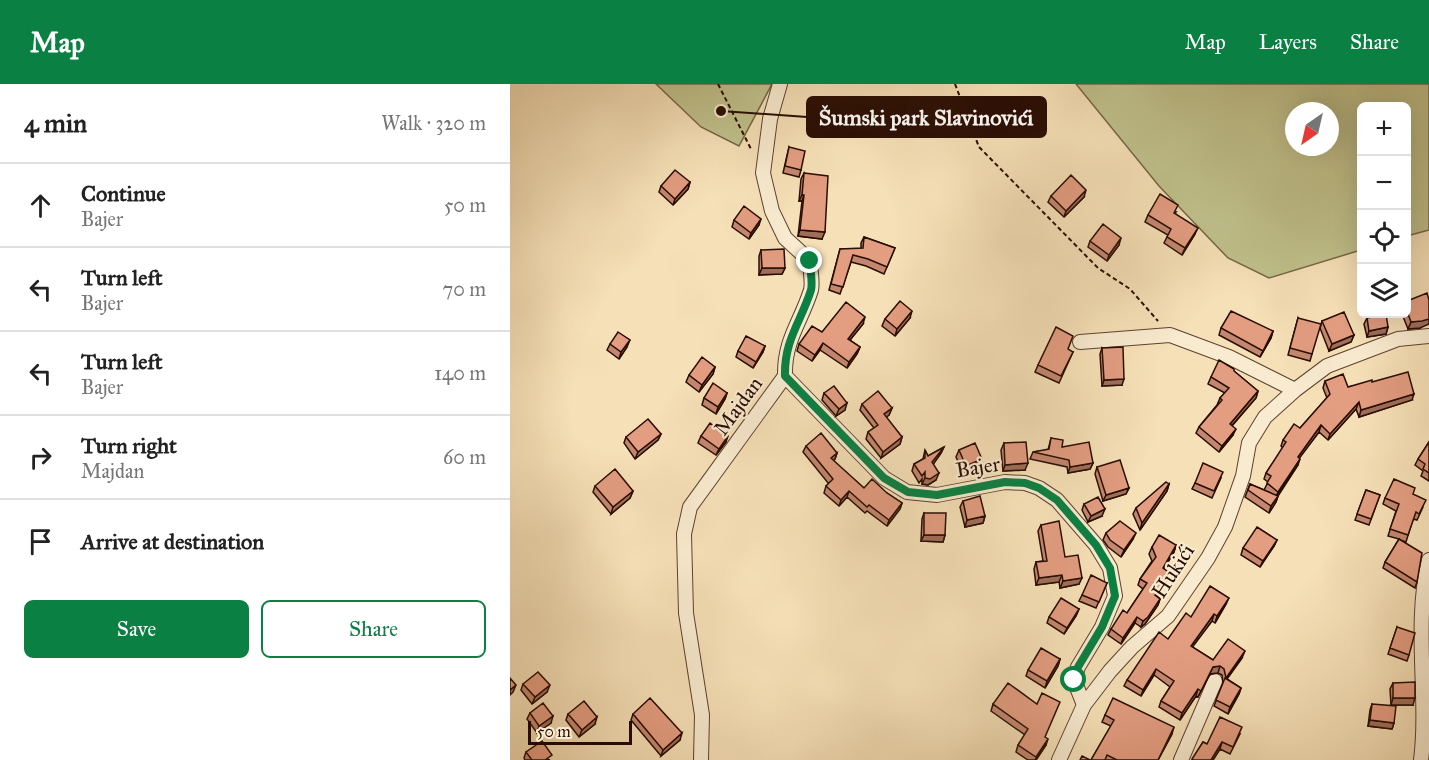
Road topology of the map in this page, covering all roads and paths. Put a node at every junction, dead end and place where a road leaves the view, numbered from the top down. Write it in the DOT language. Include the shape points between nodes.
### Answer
graph roads {
  1 [pos="718,84"];
  2 [pos="780,84"];
  3 [pos="955,84"];
  4 [pos="753,153"];
  5 [pos="1170,335"];
  6 [pos="1429,336"];
  7 [pos="1080,342"];
  8 [pos="785,376"];
  9 [pos="1295,390"];
  10 [pos="1429,560"];
  11 [pos="1215,681"];
  12 [pos="1084,705"];
  13 [pos="701,760"];
  14 [pos="1059,760"];
  15 [pos="1181,760"];
  16 [pos="1421,760"];
  1 -- 4 [label="path"];
  2 -- 8 [label="street, Majdan" via="770,119 763,173 772,211 785,238 810,261 812,288 784,358"];
  3 -- 5 [label="path" via="978,147 1098,268 1130,289"];
  5 -- 7 [label="street"];
  5 -- 9 [label="street" via="1229,357"];
  6 -- 9 [label="street, Hukići" via="1398,339 1367,350 1328,366"];
  8 -- 12 [label="street, Bajer" via="884,478 908,492 937,495 1005,482 1025,483 1057,500 1096,545 1110,568 1115,596 1074,680"];
  8 -- 13 [label="street, Majdan" via="690,507 684,534 687,613 702,715"];
  9 -- 12 [label="street, Hukići" via="1265,417 1249,443 1244,476 1225,527 1192,583 1168,616 1132,647"];
  10 -- 16 [label="street" via="1424,594 1428,728"];
  11 -- 15 [label="street"];
  12 -- 14 [label="street, Hukići"];
}
